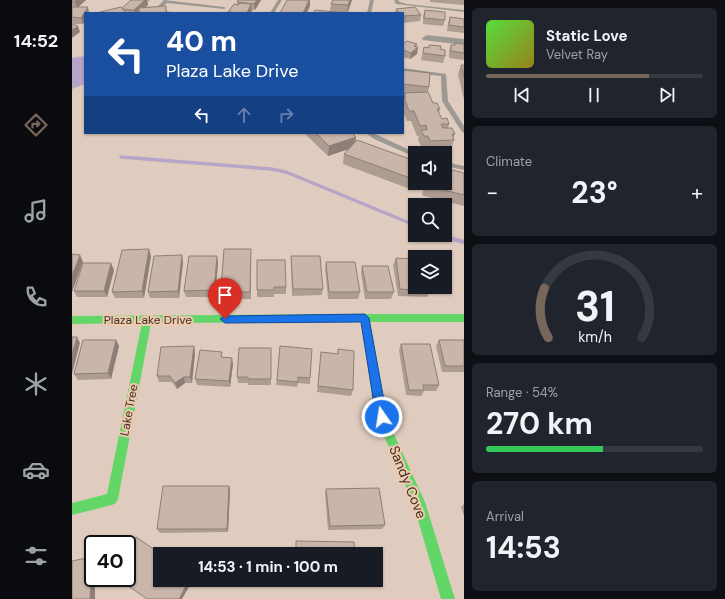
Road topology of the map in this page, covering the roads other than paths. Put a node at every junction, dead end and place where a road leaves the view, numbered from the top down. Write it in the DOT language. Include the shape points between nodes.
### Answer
graph roads {
  1 [pos="167,0"];
  2 [pos="280,0"];
  3 [pos="372,0"];
  4 [pos="396,0"];
  5 [pos="464,11"];
  6 [pos="166,12"];
  7 [pos="221,12"];
  8 [pos="273,12"];
  9 [pos="369,12"];
  10 [pos="427,38"];
  11 [pos="464,42"];
  12 [pos="404,70"];
  13 [pos="464,131"];
  14 [pos="370,134"];
  15 [pos="408,152"];
  16 [pos="452,165"];
  17 [pos="464,168"];
  18 [pos="365,318"];
  19 [pos="464,318"];
  20 [pos="72,320"];
  21 [pos="147,320"];
  22 [pos="72,509"];
  23 [pos="448,599"];
  1 -- 6 [label="lane" via="156,11"];
  1 -- 7 [label="lane" via="226,6"];
  2 -- 8 [label="lane"];
  3 -- 9 [label="lane"];
  4 -- 5 [label="lane" via="407,5"];
  10 -- 11 [label="street"];
  12 -- 13 [label="lane" via="444,75 445,101"];
  14 -- 15 [label="lane"];
  16 -- 17 [label="lane"];
  18 -- 19 [label="street, Plaza Lake Drive"];
  18 -- 21 [label="street, Plaza Lake Drive"];
  18 -- 23 [label="street, Sandy Cove" via="382,417 418,502"];
  20 -- 21 [label="street, Plaza Lake Drive"];
  21 -- 22 [label="street, Lake Tree" via="112,499"];
}
